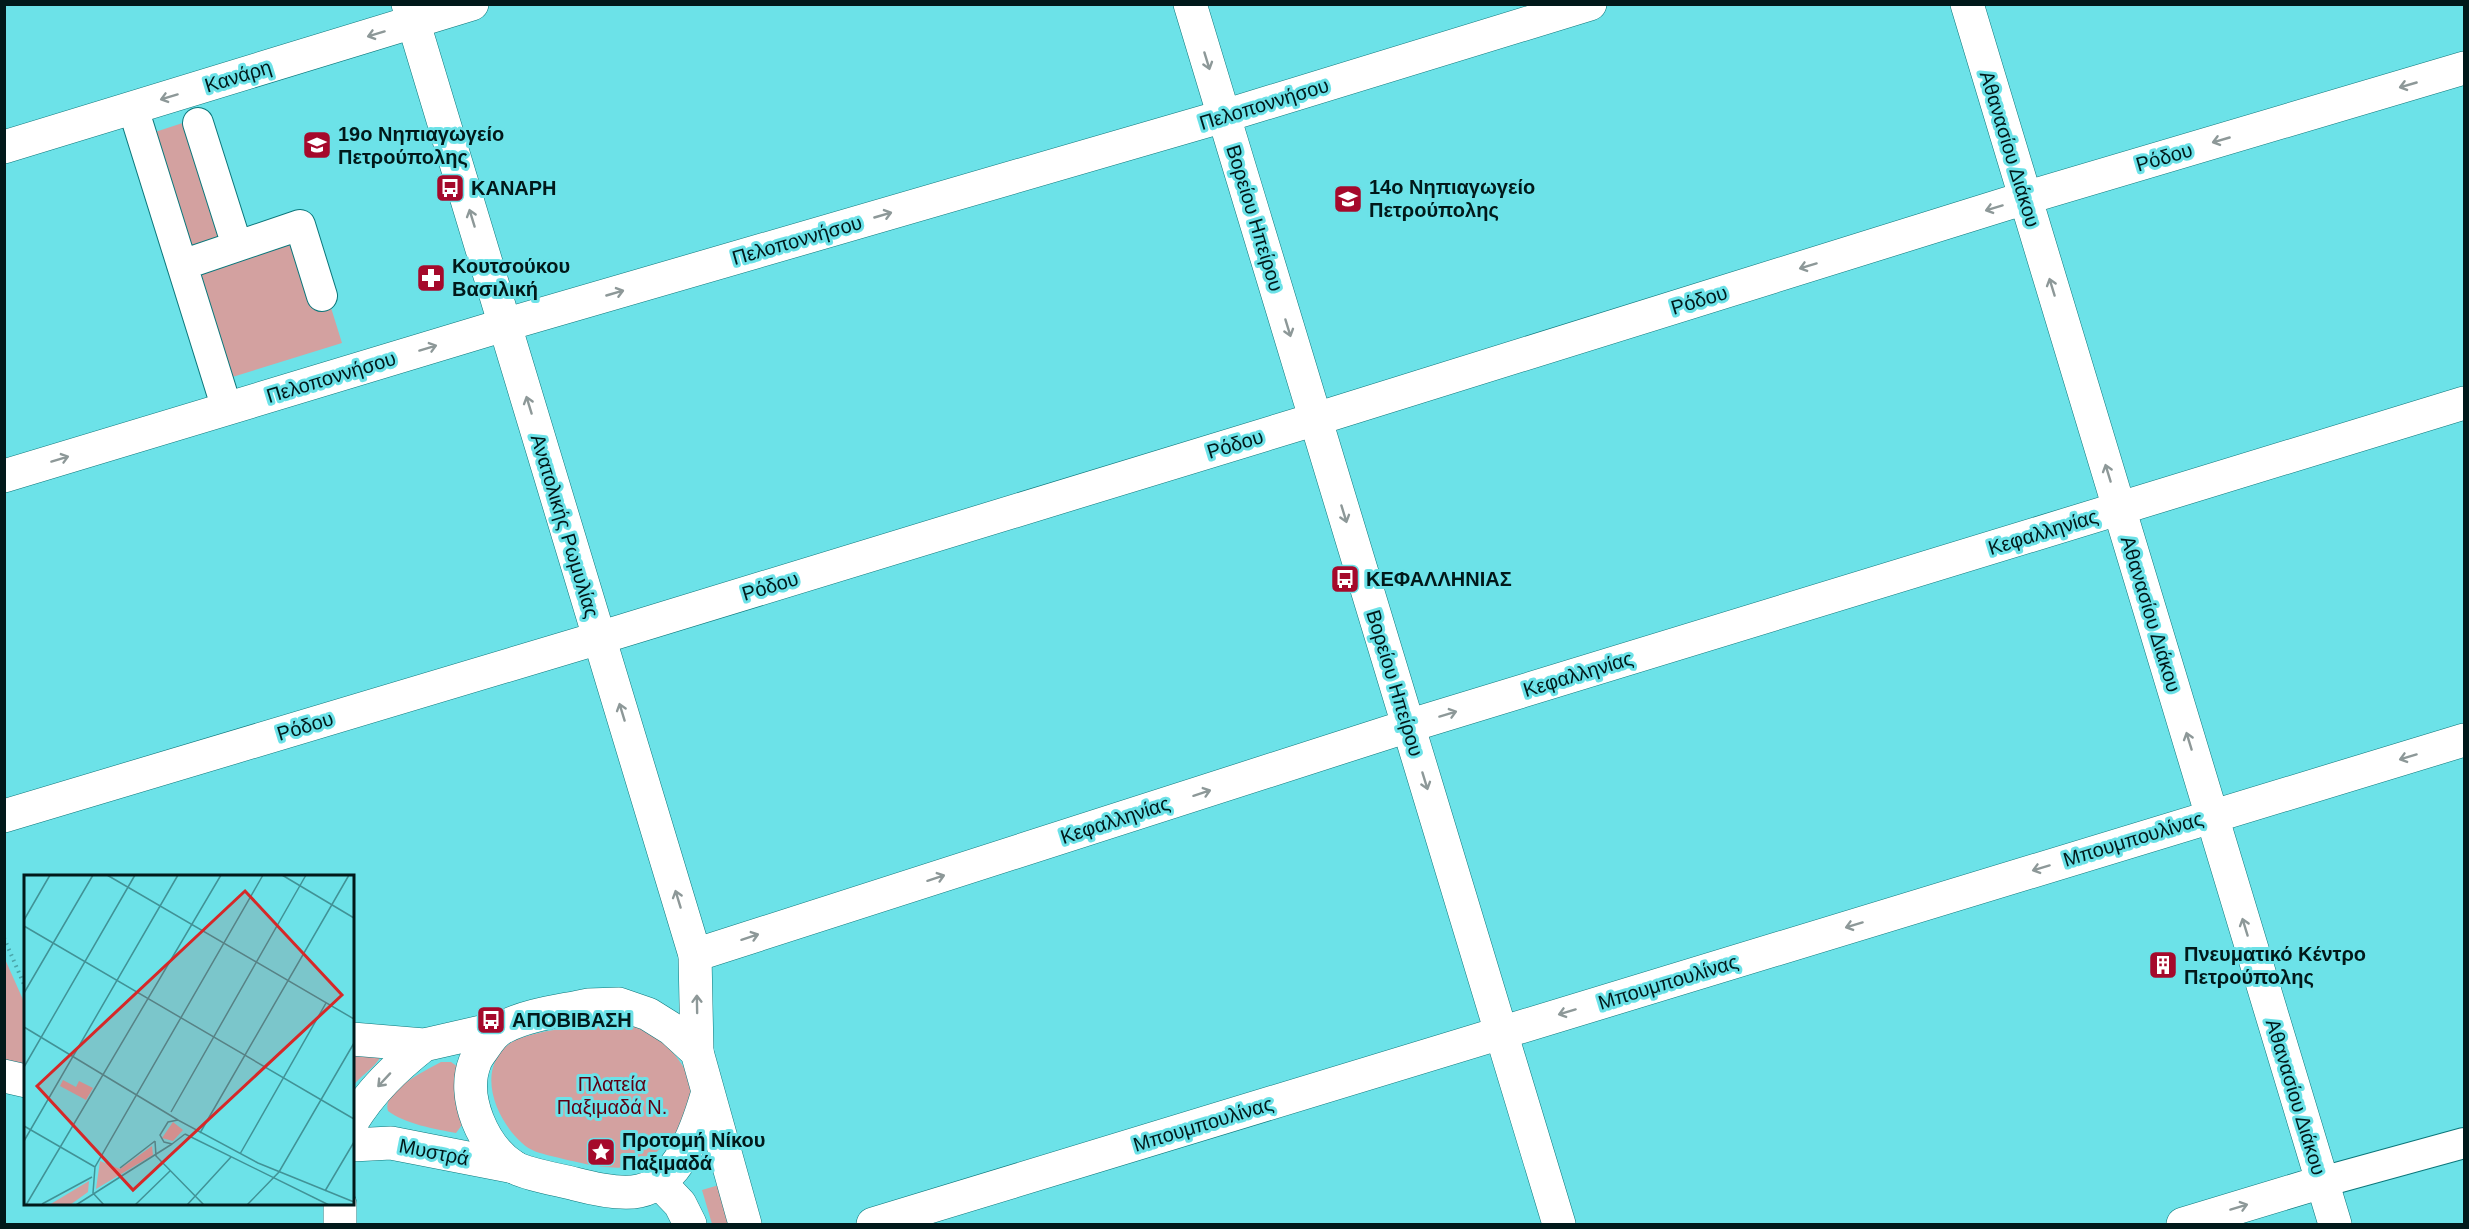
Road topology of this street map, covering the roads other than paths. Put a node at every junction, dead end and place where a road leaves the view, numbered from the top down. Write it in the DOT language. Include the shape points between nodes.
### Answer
graph roads {
  1 [pos="472,4"];
  2 [pos="1190,4"];
  3 [pos="1590,4"];
  4 [pos="1966,4"];
  5 [pos="410,14"];
  6 [pos="2464,68"];
  7 [pos="133,108"];
  8 [pos="1224,116"];
  9 [pos="198,123"];
  10 [pos="4,147"];
  11 [pos="2025,198"];
  12 [pos="237,246"];
  13 [pos="182,265"];
  14 [pos="321,296"];
  15 [pos="504,325"];
  16 [pos="2464,403"];
  17 [pos="227,409"];
  18 [pos="1316,419"];
  19 [pos="4,476"];
  20 [pos="2119,509"];
  21 [pos="599,638"];
  22 [pos="1408,726"];
  23 [pos="2464,740"];
  24 [pos="4,816"];
  25 [pos="2212,816"];
  26 [pos="695,955"];
  27 [pos="502,1027"];
  28 [pos="1501,1033"];
  29 [pos="354,1039"];
  30 [pos="424,1045"];
  31 [pos="697,1052"];
  32 [pos="4,1076"];
  33 [pos="24,1081"];
  34 [pos="707,1095"];
  35 [pos="354,1119"];
  36 [pos="2464,1143"];
  37 [pos="354,1145"];
  38 [pos="514,1167"];
  39 [pos="658,1181"];
  40 [pos="2322,1182"];
  41 [pos="340,1205"];
  42 [pos="340,1224"];
  43 [pos="690,1224"];
  44 [pos="746,1224"];
  45 [pos="873,1224"];
  46 [pos="1559,1224"];
  47 [pos="2183,1224"];
  48 [pos="2335,1224"];
  1 -- 5 [label="street, Κανάρη"];
  2 -- 8 [label="street, Βορείου Ηπείρου, one-way"];
  3 -- 8 [label="street, Πελοποννήσου"];
  4 -- 11 [label="street, Αθανασίου Διάκου"];
  5 -- 7 [label="street, Κανάρη, one-way"];
  15 -- 5 [label="street, Ανατολικής Ρωμυλίας, one-way"];
  6 -- 11 [label="street, Ρόδου, one-way"];
  7 -- 10 [label="street, Κανάρη"];
  7 -- 13 [label="street"];
  15 -- 8 [label="street, Πελοποννήσου, one-way"];
  8 -- 18 [label="street, Βορείου Ηπείρου, one-way"];
  9 -- 12 [label="street"];
  11 -- 18 [label="street, Ρόδου, one-way"];
  20 -- 11 [label="street, Αθανασίου Διάκου, one-way"];
  12 -- 13 [label="street"];
  12 -- 14 [label="street" via="300,225"];
  13 -- 17 [label="street"];
  17 -- 15 [label="street, Πελοποννήσου, one-way"];
  21 -- 15 [label="street, Ανατολικής Ρωμυλίας, one-way"];
  16 -- 20 [label="street, Κεφαλληνίας"];
  19 -- 17 [label="street, Πελοποννήσου, one-way"];
  18 -- 21 [label="street, Ρόδου"];
  18 -- 22 [label="street, Βορείου Ηπείρου, one-way"];
  22 -- 20 [label="street, Κεφαλληνίας, one-way"];
  25 -- 20 [label="street, Αθανασίου Διάκου, one-way"];
  21 -- 24 [label="street, Ρόδου"];
  26 -- 21 [label="street, Ανατολικής Ρωμυλίας, one-way"];
  26 -- 22 [label="street, Κεφαλληνίας, one-way"];
  22 -- 28 [label="street, Βορείου Ηπείρου, one-way"];
  23 -- 25 [label="street, Μπουμπουλίνας, one-way"];
  25 -- 28 [label="street, Μπουμπουλίνας, one-way"];
  40 -- 25 [label="street, Αθανασίου Διάκου, one-way"];
  31 -- 26 [label="street, Ανατολικής Ρωμυλίας, one-way"];
  27 -- 30 [label="street"];
  27 -- 31 [label="street" via="588,1005 619,1004 660,1021"];
  27 -- 38 [label="street" via="475,1062 471,1082 475,1112 485,1136"];
  28 -- 45 [label="street, Μπουμπουλίνας"];
  28 -- 46 [label="street, Βορείου Ηπείρου"];
  29 -- 30 [label="street"];
  30 -- 35 [label="street, one-way" via="396,1067"];
  31 -- 34 [label="street"];
  32 -- 33 [label="street"];
  34 -- 39 [label="street" via="690,1143 677,1164"];
  34 -- 44 [label="street"];
  36 -- 40 [label="street"];
  37 -- 38 [label="street, Μυστρά" via="391,1143"];
  38 -- 39 [label="street" via="582,1186 621,1191 642,1191"];
  39 -- 43 [label="street" via="680,1204"];
  47 -- 40 [label="street, one-way"];
  40 -- 48 [label="street, Αθανασίου Διάκου"];
  41 -- 42 [label="street"];
}
